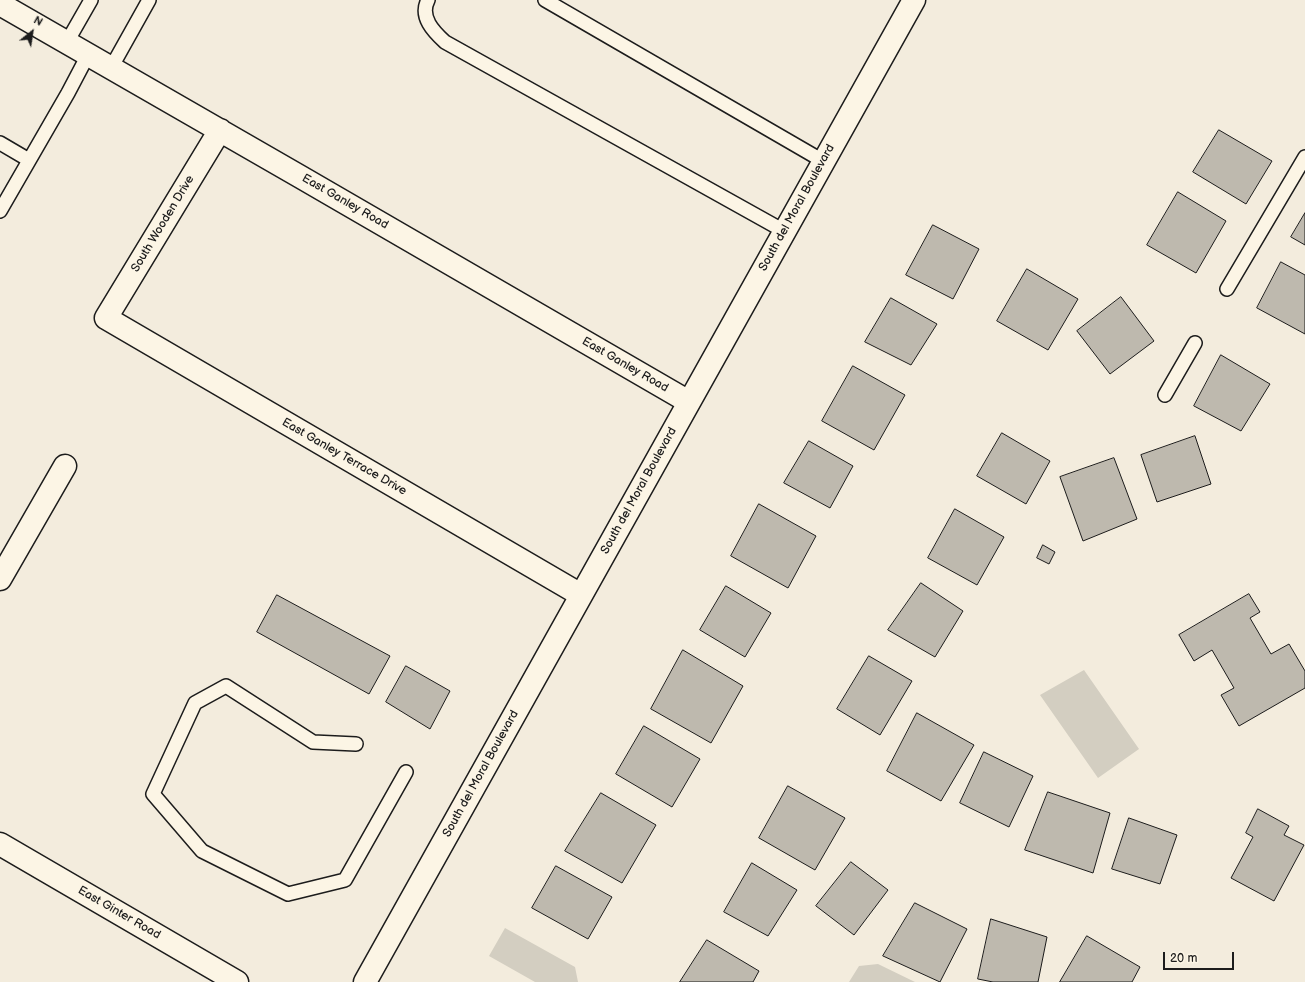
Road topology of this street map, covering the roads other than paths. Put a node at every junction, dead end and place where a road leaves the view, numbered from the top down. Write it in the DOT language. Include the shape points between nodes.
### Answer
graph roads {
  1 [pos="91,0"];
  2 [pos="150,0"];
  3 [pos="428,0"];
  4 [pos="545,0"];
  5 [pos="914,0"];
  6 [pos="0,4"];
  7 [pos="67,42"];
  8 [pos="88,55"];
  9 [pos="111,68"];
  10 [pos="220,130"];
  11 [pos="0,142"];
  12 [pos="1305,157"];
  13 [pos="29,160"];
  14 [pos="823,161"];
  15 [pos="0,211"];
  16 [pos="784,231"];
  17 [pos="1227,289"];
  18 [pos="106,318"];
  19 [pos="1195,343"];
  20 [pos="1165,395"];
  21 [pos="689,402"];
  22 [pos="66,466"];
  23 [pos="0,579"];
  24 [pos="581,595"];
  25 [pos="356,744"];
  26 [pos="406,772"];
  27 [pos="0,844"];
  28 [pos="237,982"];
  29 [pos="365,982"];
  1 -- 7 [label="lane"];
  2 -- 9 [label="lane"];
  3 -- 16 [label="lane" via="426,16 429,25 446,42"];
  4 -- 14 [label="lane"];
  5 -- 14 [label="street, South del Moral Boulevard"];
  6 -- 7 [label="street, East Ganley Road"];
  7 -- 8 [label="street, East Ganley Road"];
  8 -- 9 [label="street, East Ganley Road"];
  8 -- 13 [label="lane"];
  9 -- 10 [label="street, East Ganley Road"];
  10 -- 18 [label="street, South Wooden Drive"];
  10 -- 21 [label="street, East Ganley Road"];
  11 -- 13 [label="lane"];
  12 -- 17 [label="lane"];
  13 -- 15 [label="lane"];
  14 -- 16 [label="street, South del Moral Boulevard"];
  16 -- 21 [label="street, South del Moral Boulevard"];
  18 -- 24 [label="street, East Ganley Terrace Drive"];
  19 -- 20 [label="lane"];
  21 -- 24 [label="street, South del Moral Boulevard"];
  22 -- 23 [label="street"];
  24 -- 29 [label="street, South del Moral Boulevard"];
  25 -- 26 [label="lane" via="313,742 226,686 195,703 153,794 202,851 288,894 345,880"];
  27 -- 28 [label="street, East Ginter Road"];
}
